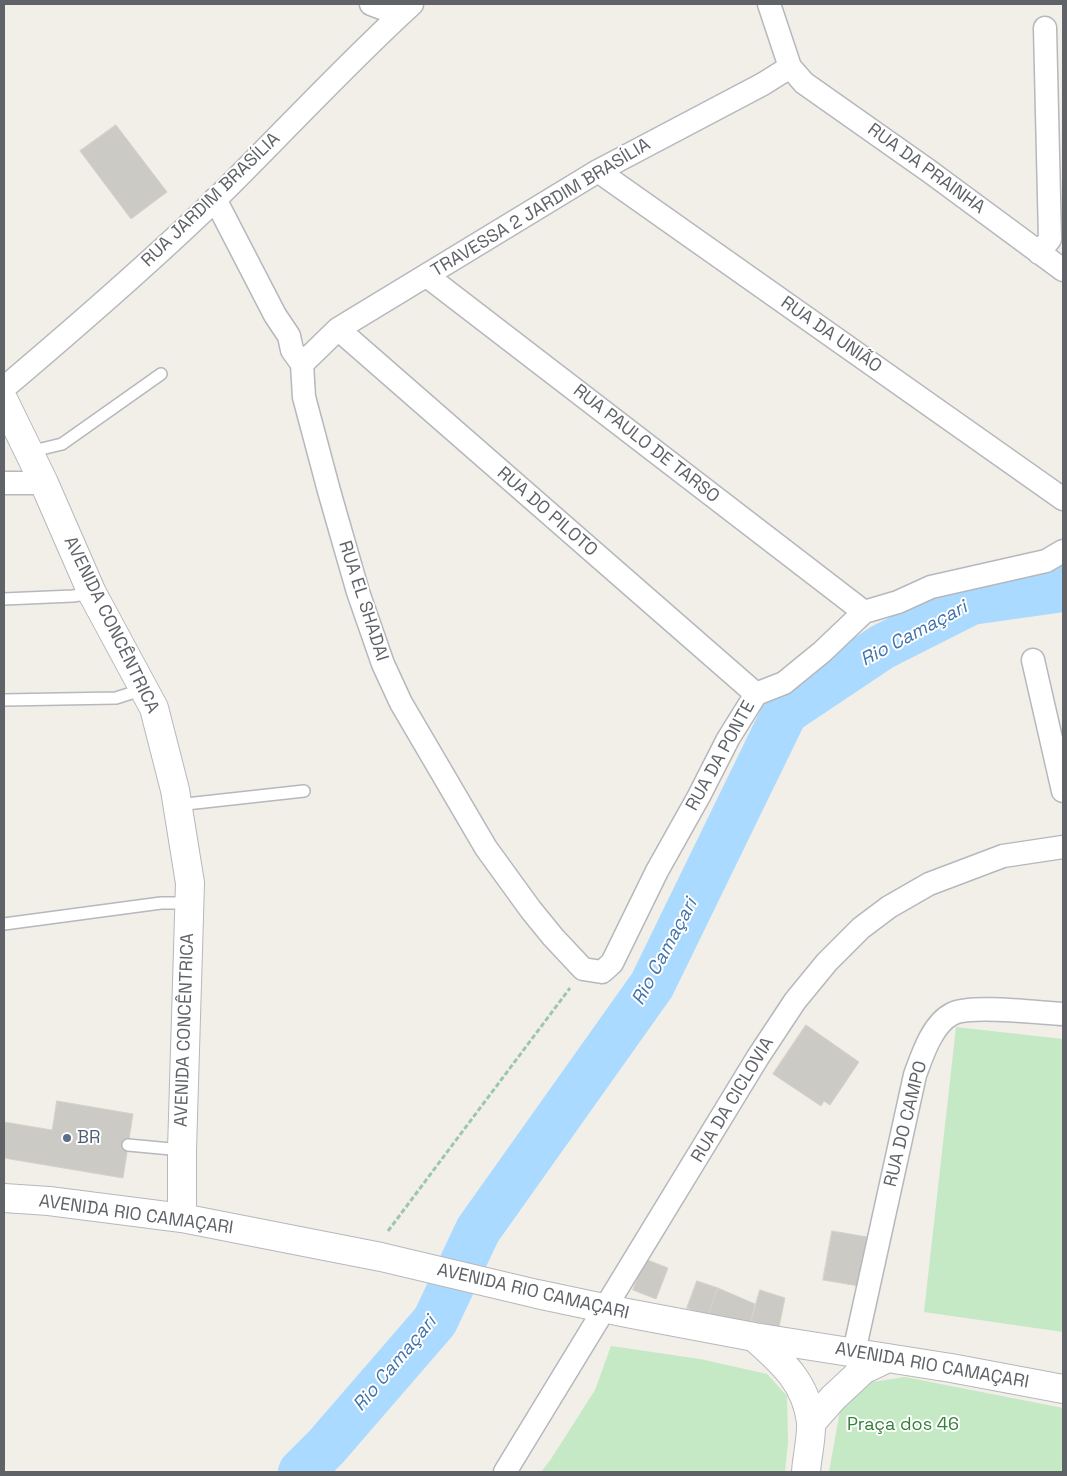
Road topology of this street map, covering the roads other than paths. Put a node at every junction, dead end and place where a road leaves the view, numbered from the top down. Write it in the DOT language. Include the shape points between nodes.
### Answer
graph roads {
  1 [pos="371,4"];
  2 [pos="770,4"];
  3 [pos="406,9"];
  4 [pos="1045,28"];
  5 [pos="790,68"];
  6 [pos="598,171"];
  7 [pos="216,199"];
  8 [pos="1051,239"];
  9 [pos="1063,270"];
  10 [pos="428,276"];
  11 [pos="338,330"];
  12 [pos="302,364"];
  13 [pos="161,374"];
  14 [pos="4,388"];
  15 [pos="4,401"];
  16 [pos="28,452"];
  17 [pos="4,483"];
  18 [pos="44,483"];
  19 [pos="1063,499"];
  20 [pos="1063,551"];
  21 [pos="92,593"];
  22 [pos="4,598"];
  23 [pos="864,612"];
  24 [pos="1033,660"];
  25 [pos="144,688"];
  26 [pos="756,694"];
  27 [pos="4,700"];
  28 [pos="304,791"];
  29 [pos="1063,791"];
  30 [pos="177,805"];
  31 [pos="1063,847"];
  32 [pos="189,903"];
  33 [pos="4,924"];
  34 [pos="584,969"];
  35 [pos="1063,1014"];
  36 [pos="128,1145"];
  37 [pos="182,1150"];
  38 [pos="4,1198"];
  39 [pos="182,1218"];
  40 [pos="606,1309"];
  41 [pos="754,1337"];
  42 [pos="854,1352"];
  43 [pos="888,1358"];
  44 [pos="1063,1389"];
  45 [pos="811,1423"];
  46 [pos="505,1472"];
  47 [pos="806,1472"];
  1 -- 3 [label="street"];
  2 -- 5 [label="street"];
  3 -- 7 [label="street, RUA JARDIM BRASÍLIA"];
  4 -- 8 [label="street"];
  5 -- 6 [label="street, TRAVESSA 2 JARDIM BRASÍLIA"];
  5 -- 8 [label="street, RUA DA PRAINHA" via="804,83 929,171"];
  6 -- 10 [label="street, TRAVESSA 2 JARDIM BRASÍLIA"];
  6 -- 19 [label="street, RUA DA UNIÃO"];
  7 -- 12 [label="street, RUA EL SHADAI"];
  7 -- 14 [label="street, RUA JARDIM BRASÍLIA" via="83,321"];
  8 -- 9 [label="street, RUA DA PRAINHA"];
  10 -- 11 [label="street, TRAVESSA 2 JARDIM BRASÍLIA"];
  10 -- 23 [label="street, RUA PAULO DE TARSO"];
  11 -- 12 [label="street, TRAVESSA 2 JARDIM BRASÍLIA"];
  11 -- 26 [label="street, RUA DO PILOTO"];
  12 -- 34 [label="street, RUA EL SHADAI" via="304,397 358,592 383,664 401,703 486,848 542,924"];
  13 -- 16 [label="lane" via="62,444"];
  15 -- 16 [label="street, AVENIDA CONCÊNTRICA"];
  16 -- 18 [label="street, AVENIDA CONCÊNTRICA"];
  17 -- 18 [label="street"];
  18 -- 21 [label="street, AVENIDA CONCÊNTRICA"];
  20 -- 23 [label="street, RUA DA PONTE" via="1046,561 931,587 898,602"];
  21 -- 22 [label="lane"];
  21 -- 25 [label="street, AVENIDA CONCÊNTRICA"];
  23 -- 26 [label="street, RUA DA PONTE" via="784,683"];
  24 -- 29 [label="street"];
  25 -- 27 [label="lane" via="116,698"];
  25 -- 30 [label="street, AVENIDA CONCÊNTRICA" via="154,708"];
  26 -- 34 [label="street, RUA DA PONTE" via="657,871 612,963 602,972"];
  28 -- 30 [label="lane"];
  30 -- 32 [label="street, AVENIDA CONCÊNTRICA" via="190,883"];
  31 -- 40 [label="street, RUA DA CICLOVIA" via="1003,856 929,884 861,928 827,962 795,1001 758,1056"];
  32 -- 33 [label="lane" via="161,903"];
  32 -- 37 [label="street, AVENIDA CONCÊNTRICA"];
  35 -- 42 [label="street, RUA DO CAMPO" via="975,1009 952,1014 936,1028 915,1075"];
  36 -- 37 [label="lane"];
  37 -- 39 [label="street, AVENIDA CONCÊNTRICA"];
  38 -- 39 [label="street, AVENIDA RIO CAMAÇARI"];
  39 -- 40 [label="street, AVENIDA RIO CAMAÇARI" via="376,1256"];
  40 -- 41 [label="street, AVENIDA RIO CAMAÇARI"];
  40 -- 46 [label="street, RUA DA CICLOVIA"];
  41 -- 42 [label="street, AVENIDA RIO CAMAÇARI"];
  41 -- 45 [label="street" via="796,1377"];
  42 -- 43 [label="street, AVENIDA RIO CAMAÇARI"];
  43 -- 44 [label="street, AVENIDA RIO CAMAÇARI"];
  43 -- 45 [label="street" via="863,1370"];
  45 -- 47 [label="street"];
}
